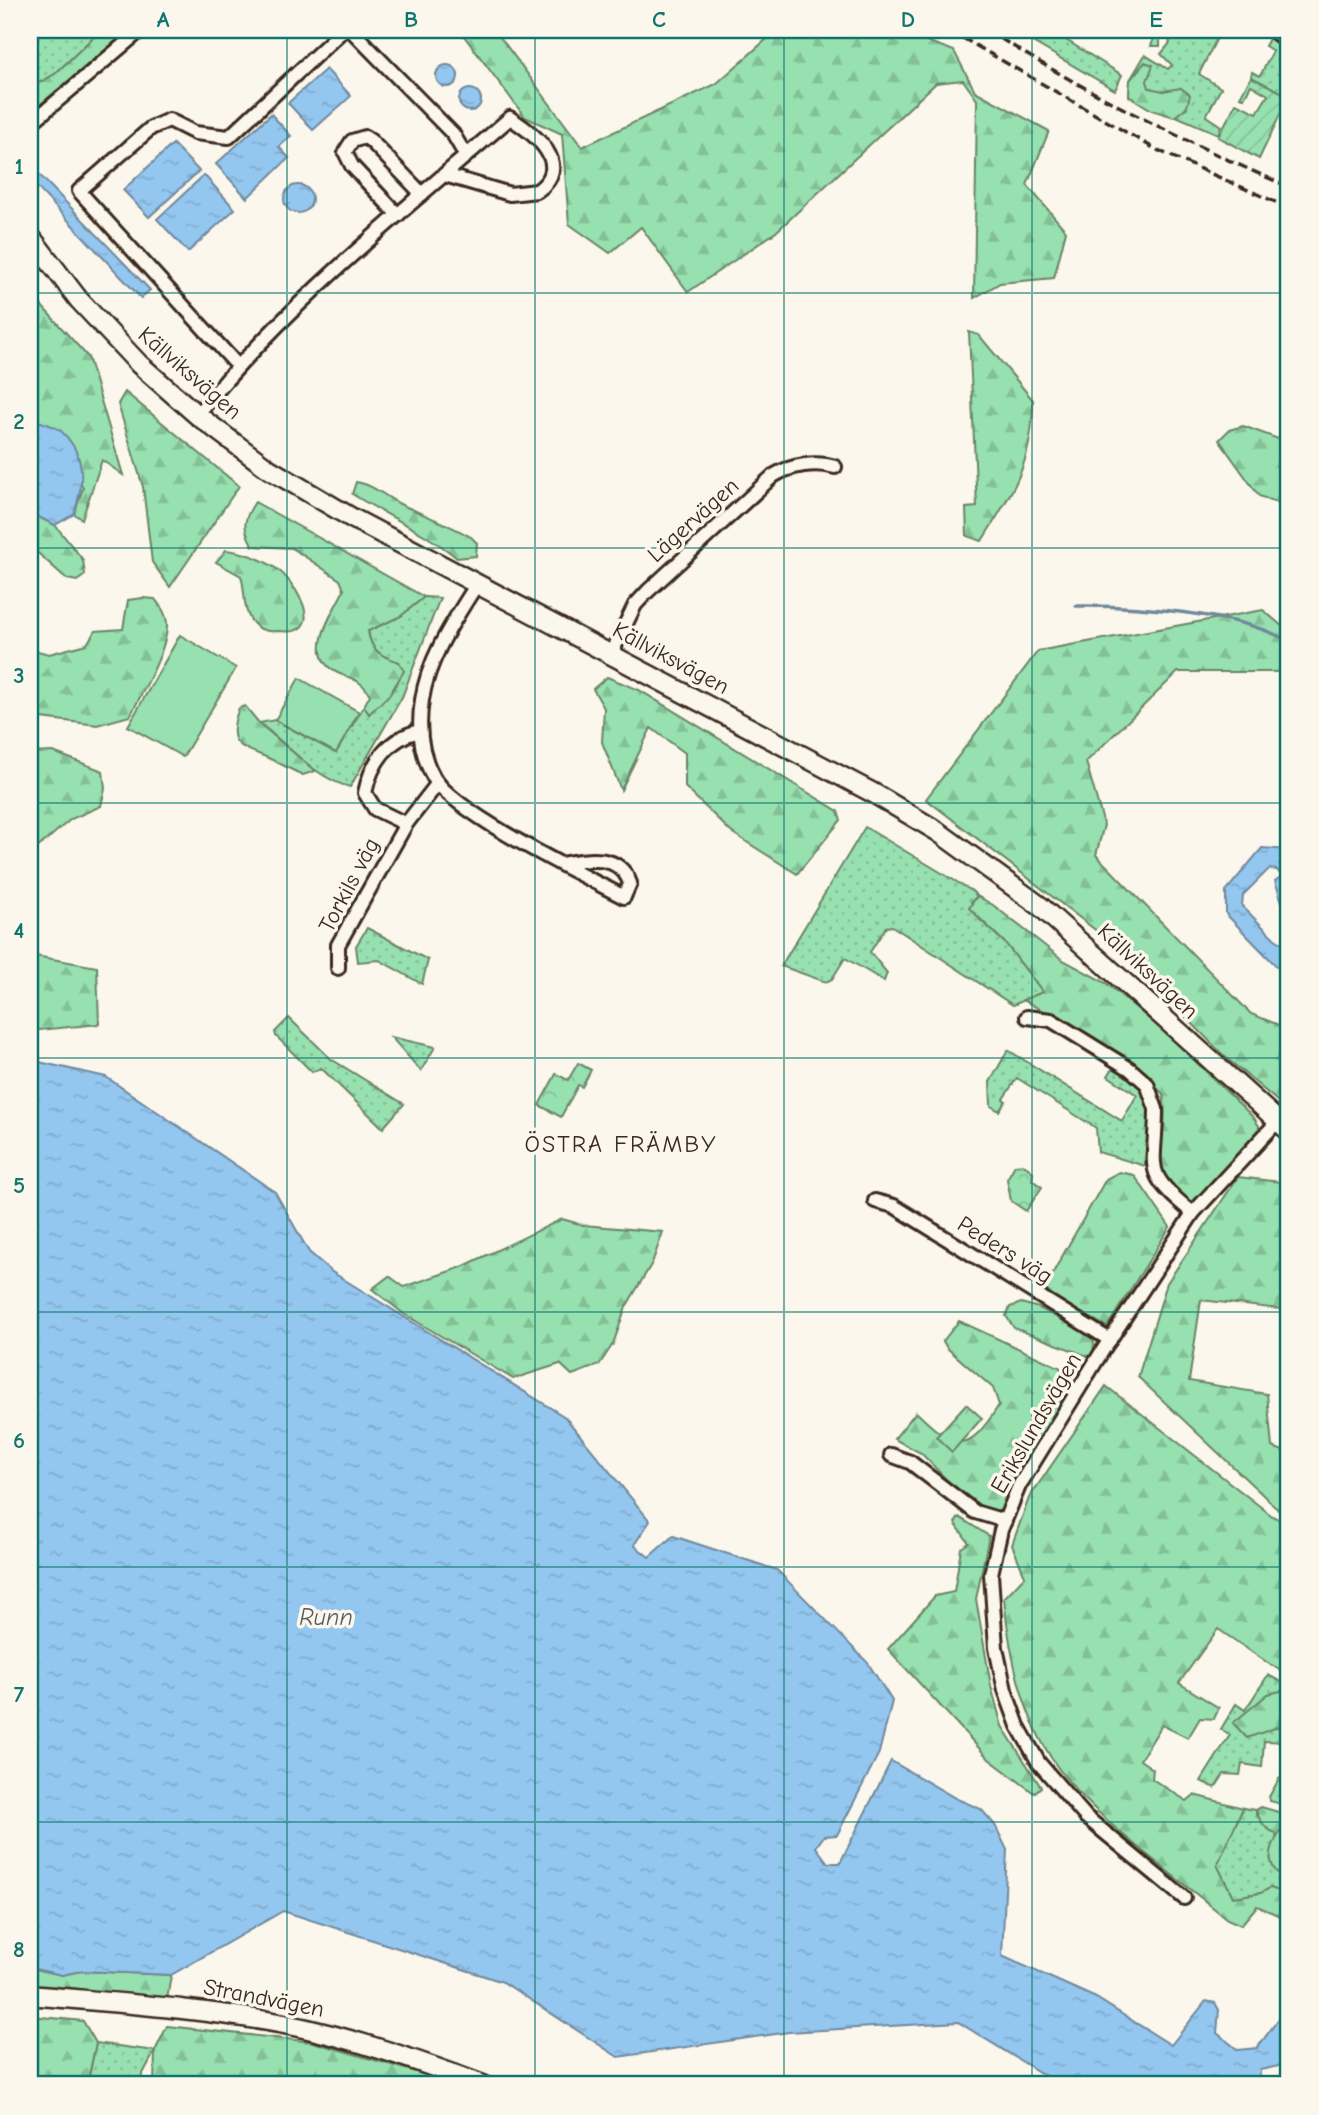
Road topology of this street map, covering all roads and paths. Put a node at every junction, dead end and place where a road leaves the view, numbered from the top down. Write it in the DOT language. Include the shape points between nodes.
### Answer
graph roads {
  1 [pos="141,30"];
  2 [pos="343,30"];
  3 [pos="351,30"];
  4 [pos="1272,30"];
  5 [pos="1289,43"];
  6 [pos="30,124"];
  7 [pos="466,156"];
  8 [pos="445,175"];
  9 [pos="422,194"];
  10 [pos="398,215"];
  11 [pos="30,236"];
  12 [pos="237,365"];
  13 [pos="197,415"];
  14 [pos="835,467"];
  15 [pos="477,584"];
  16 [pos="611,654"];
  17 [pos="420,731"];
  18 [pos="438,783"];
  19 [pos="406,824"];
  20 [pos="561,864"];
  21 [pos="338,968"];
  22 [pos="1027,1017"];
  23 [pos="1283,1127"];
  24 [pos="875,1201"];
  25 [pos="1193,1213"];
  26 [pos="1110,1340"];
  27 [pos="891,1455"];
  28 [pos="1004,1521"];
  29 [pos="1184,1899"];
  30 [pos="30,1994"];
  31 [pos="483,2085"];
  1 -- 6 [label="street"];
  2 -- 12 [label="street" via="229,137 195,133 169,120 150,128 79,191"];
  3 -- 7 [label="street" via="453,134"];
  4 -- 5 [label="street"];
  7 -- 8 [label="street"];
  7 -- 8 [label="street" via="510,118 536,134 550,154 552,173 537,191 509,194"];
  8 -- 9 [label="street"];
  9 -- 10 [label="street"];
  9 -- 10 [label="street" via="371,141 365,137 352,141 345,152 352,166"];
  10 -- 12 [label="street"];
  11 -- 13 [label="street, Källviksvägen" via="110,335"];
  12 -- 13 [label="street"];
  13 -- 15 [label="street, Källviksvägen" via="296,486"];
  14 -- 16 [label="street, Lägervägen" via="824,463 794,467 773,476 635,605"];
  15 -- 16 [label="street, Källviksvägen"];
  15 -- 17 [label="street" via="431,669 422,699"];
  16 -- 23 [label="street, Källviksvägen" via="875,794 990,867 1070,932"];
  17 -- 18 [label="street" via="421,746"];
  17 -- 19 [label="street, Torkils väg" via="390,743 368,778 365,793 375,809"];
  18 -- 19 [label="street, Torkils väg"];
  18 -- 20 [label="street" via="472,812"];
  19 -- 21 [label="street, Torkils väg" via="338,945"];
  20 -- 20 [label="street" via="617,863 630,883 624,897"];
  22 -- 25 [label="street" via="1051,1020 1143,1079 1156,1109 1154,1172 1162,1188"];
  23 -- 25 [label="street, Erikslundsvägen"];
  24 -- 26 [label="street, Peders väg" via="894,1206"];
  25 -- 26 [label="street, Erikslundsvägen"];
  26 -- 28 [label="street, Erikslundsvägen" via="1019,1486"];
  27 -- 28 [label="street" via="910,1462 975,1513"];
  28 -- 29 [label="street, Erikslundsvägen" via="991,1574 992,1610 1005,1690 1018,1726 1064,1795"];
  30 -- 31 [label="street, Strandvägen" via="190,2009 286,2024"];
}
